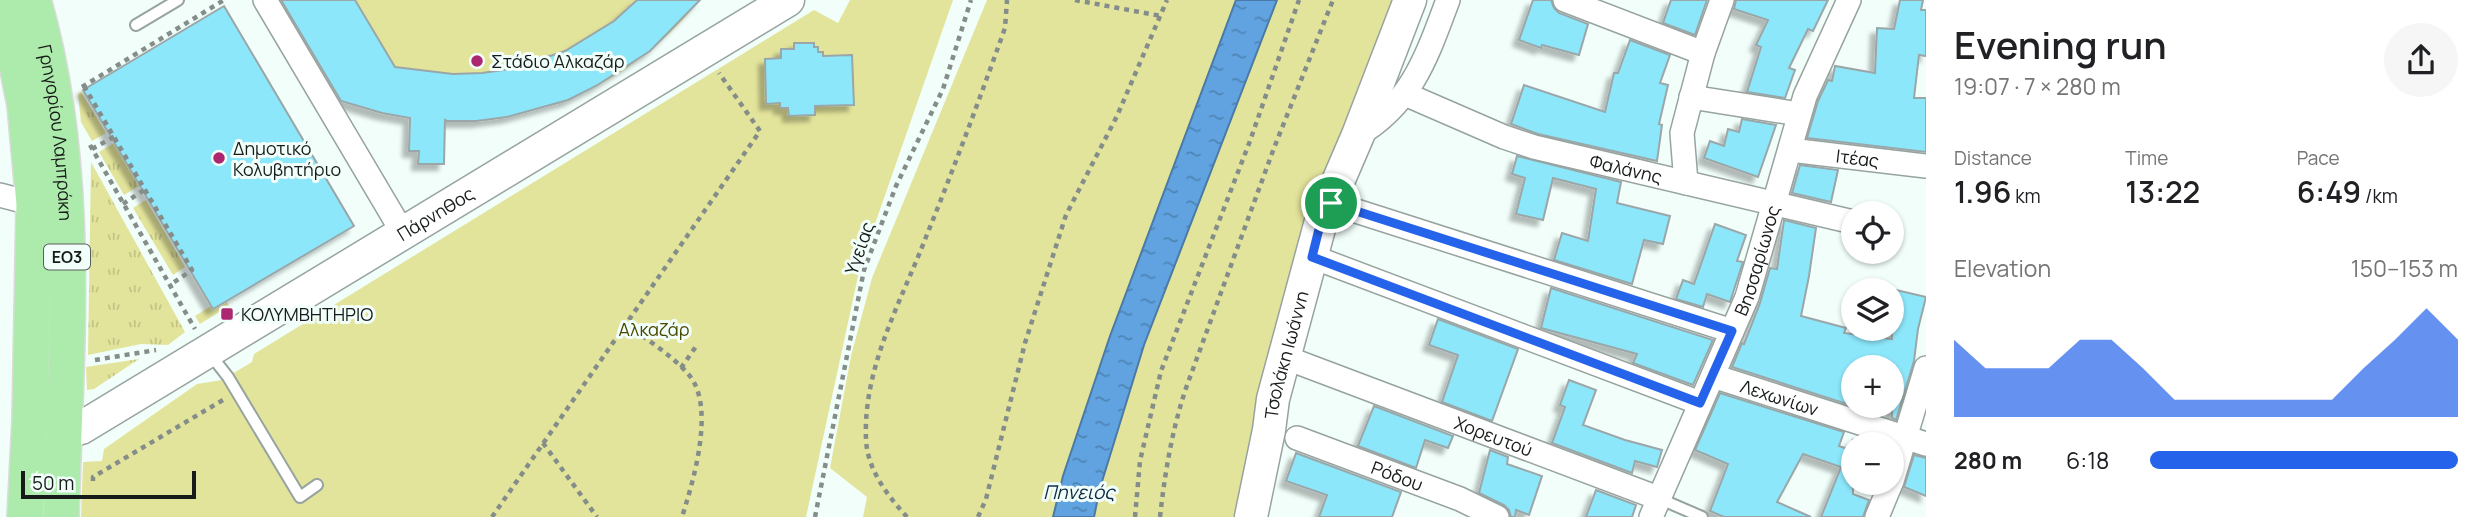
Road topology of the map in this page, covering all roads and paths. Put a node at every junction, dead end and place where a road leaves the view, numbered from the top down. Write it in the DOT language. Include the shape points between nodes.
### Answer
graph roads {
  1 [pos="33,0"];
  2 [pos="178,0"];
  3 [pos="265,0"];
  4 [pos="788,0"];
  5 [pos="971,0"];
  6 [pos="1007,0"];
  7 [pos="1074,0"];
  8 [pos="1167,0"];
  9 [pos="1298,0"];
  10 [pos="1333,0"];
  11 [pos="1410,0"];
  12 [pos="1448,0"];
  13 [pos="1565,0"];
  14 [pos="1722,0"];
  15 [pos="1849,0"];
  16 [pos="0,1"];
  17 [pos="226,2"];
  18 [pos="1161,16"];
  19 [pos="136,25"];
  20 [pos="1703,53"];
  21 [pos="717,70"];
  22 [pos="84,86"];
  23 [pos="75,92"];
  24 [pos="1405,94"];
  25 [pos="1691,97"];
  26 [pos="1799,114"];
  27 [pos="1358,135"];
  28 [pos="115,136"];
  29 [pos="87,141"];
  30 [pos="92,149"];
  31 [pos="1790,150"];
  32 [pos="1926,166"];
  33 [pos="1686,183"];
  34 [pos="144,190"];
  35 [pos="0,195"];
  36 [pos="1331,203"];
  37 [pos="1773,203"];
  38 [pos="34,204"];
  39 [pos="123,204"];
  40 [pos="1841,219"];
  41 [pos="403,233"];
  42 [pos="1312,257"];
  43 [pos="170,285"];
  44 [pos="626,324"];
  45 [pos="1732,331"];
  46 [pos="697,345"];
  47 [pos="166,348"];
  48 [pos="208,351"];
  49 [pos="1284,357"];
  50 [pos="87,361"];
  51 [pos="681,368"];
  52 [pos="1926,368"];
  53 [pos="1713,376"];
  54 [pos="237,392"];
  55 [pos="1700,403"];
  56 [pos="73,430"];
  57 [pos="1891,432"];
  58 [pos="29,433"];
  59 [pos="1904,436"];
  60 [pos="1297,438"];
  61 [pos="543,443"];
  62 [pos="1926,444"];
  63 [pos="317,485"];
  64 [pos="92,490"];
  65 [pos="1886,495"];
  66 [pos="1654,508"];
  67 [pos="25,517"];
  68 [pos="61,517"];
  69 [pos="492,517"];
  70 [pos="597,517"];
  71 [pos="681,517"];
  72 [pos="815,517"];
  73 [pos="906,517"];
  74 [pos="978,517"];
  75 [pos="1135,517"];
  76 [pos="1160,517"];
  77 [pos="1251,517"];
  78 [pos="1497,517"];
  79 [pos="1702,517"];
  80 [pos="1877,517"];
  1 -- 56 [label="main road, Γρηγορίου Λαμπράκη / ΕΟ3" via="64,167"];
  2 -- 19 [label="lane"];
  3 -- 41 [label="street"];
  4 -- 41 [label="street, Πάρνηθος"];
  5 -- 72 [label="path, Υγείας" via="943,89 896,186 864,270"];
  6 -- 73 [label="path" via="1005,28 879,353 868,398 866,441 877,481"];
  7 -- 18 [label="path"];
  8 -- 18 [label="path"];
  9 -- 75 [label="path" via="1250,141 1161,371 1140,461"];
  10 -- 76 [label="path" via="1186,388 1168,457"];
  11 -- 27 [label="street, Τσολάκη Ιωάννη"];
  12 -- 24 [label="street"];
  13 -- 20 [label="street"];
  14 -- 20 [label="street"];
  15 -- 26 [label="street, Βησσαρίωνος"];
  16 -- 38 [label="main road, Γρηγορίου Λαμπράκη / ΕΟ3" via="25,105"];
  17 -- 22 [label="path"];
  18 -- 74 [label="path" via="1066,215 1025,343"];
  20 -- 25 [label="street"];
  21 -- 44 [label="path" via="760,131"];
  22 -- 23 [label="path"];
  22 -- 28 [label="path"];
  24 -- 27 [label="street" via="1384,118"];
  24 -- 33 [label="street, Φαλάνης" via="1534,146"];
  25 -- 26 [label="street"];
  25 -- 33 [label="street" via="1682,133"];
  26 -- 31 [label="street, Βησσαρίωνος"];
  27 -- 36 [label="street, Τσολάκη Ιωάννη"];
  28 -- 30 [label="path"];
  28 -- 34 [label="path"];
  29 -- 30 [label="path"];
  30 -- 39 [label="path"];
  31 -- 32 [label="street, Ιτέας"];
  31 -- 37 [label="street, Βησσαρίωνος"];
  33 -- 37 [label="street, Φαλάνης"];
  34 -- 39 [label="path"];
  34 -- 43 [label="path" via="192,270"];
  35 -- 38 [label="street"];
  36 -- 42 [label="street, Τσολάκη Ιωάννη"];
  36 -- 45 [label="street"];
  37 -- 40 [label="street, Φαλάνης"];
  37 -- 45 [label="street, Βησσαρίωνος" via="1747,297"];
  38 -- 58 [label="main road, Γρηγορίου Λαμπράκη / ΕΟ3"];
  39 -- 43 [label="path"];
  41 -- 48 [label="street, Πάρνηθος"];
  42 -- 49 [label="street, Τσολάκη Ιωάννη"];
  42 -- 55 [label="street"];
  43 -- 48 [label="path"];
  44 -- 51 [label="path"];
  44 -- 61 [label="path"];
  45 -- 53 [label="street, Βησσαρίωνος"];
  46 -- 51 [label="path"];
  47 -- 50 [label="path"];
  48 -- 54 [label="lane"];
  48 -- 56 [label="street, Πάρνηθος"];
  49 -- 66 [label="street, Χορευτού"];
  49 -- 77 [label="street, Τσολάκη Ιωάννη"];
  51 -- 71 [label="path" via="695,386 701,427 697,468"];
  52 -- 59 [label="street"];
  53 -- 55 [label="street, Βησσαρίωνος"];
  53 -- 57 [label="street, Λεχωνίων"];
  54 -- 63 [label="lane" via="300,496"];
  54 -- 64 [label="path" via="93,477"];
  55 -- 66 [label="street, Βησσαρίωνος"];
  56 -- 58 [label="street"];
  56 -- 68 [label="main road, Γρηγορίου Λαμπράκη / ΕΟ3"];
  58 -- 67 [label="main road, Γρηγορίου Λαμπράκη / ΕΟ3"];
  59 -- 62 [label="street, Λεχωνίων"];
  60 -- 78 [label="street, Ρόδου"];
  61 -- 69 [label="path"];
  61 -- 70 [label="path"];
  65 -- 80 [label="street"];
  66 -- 79 [label="lane, Χορευτού"];
}
